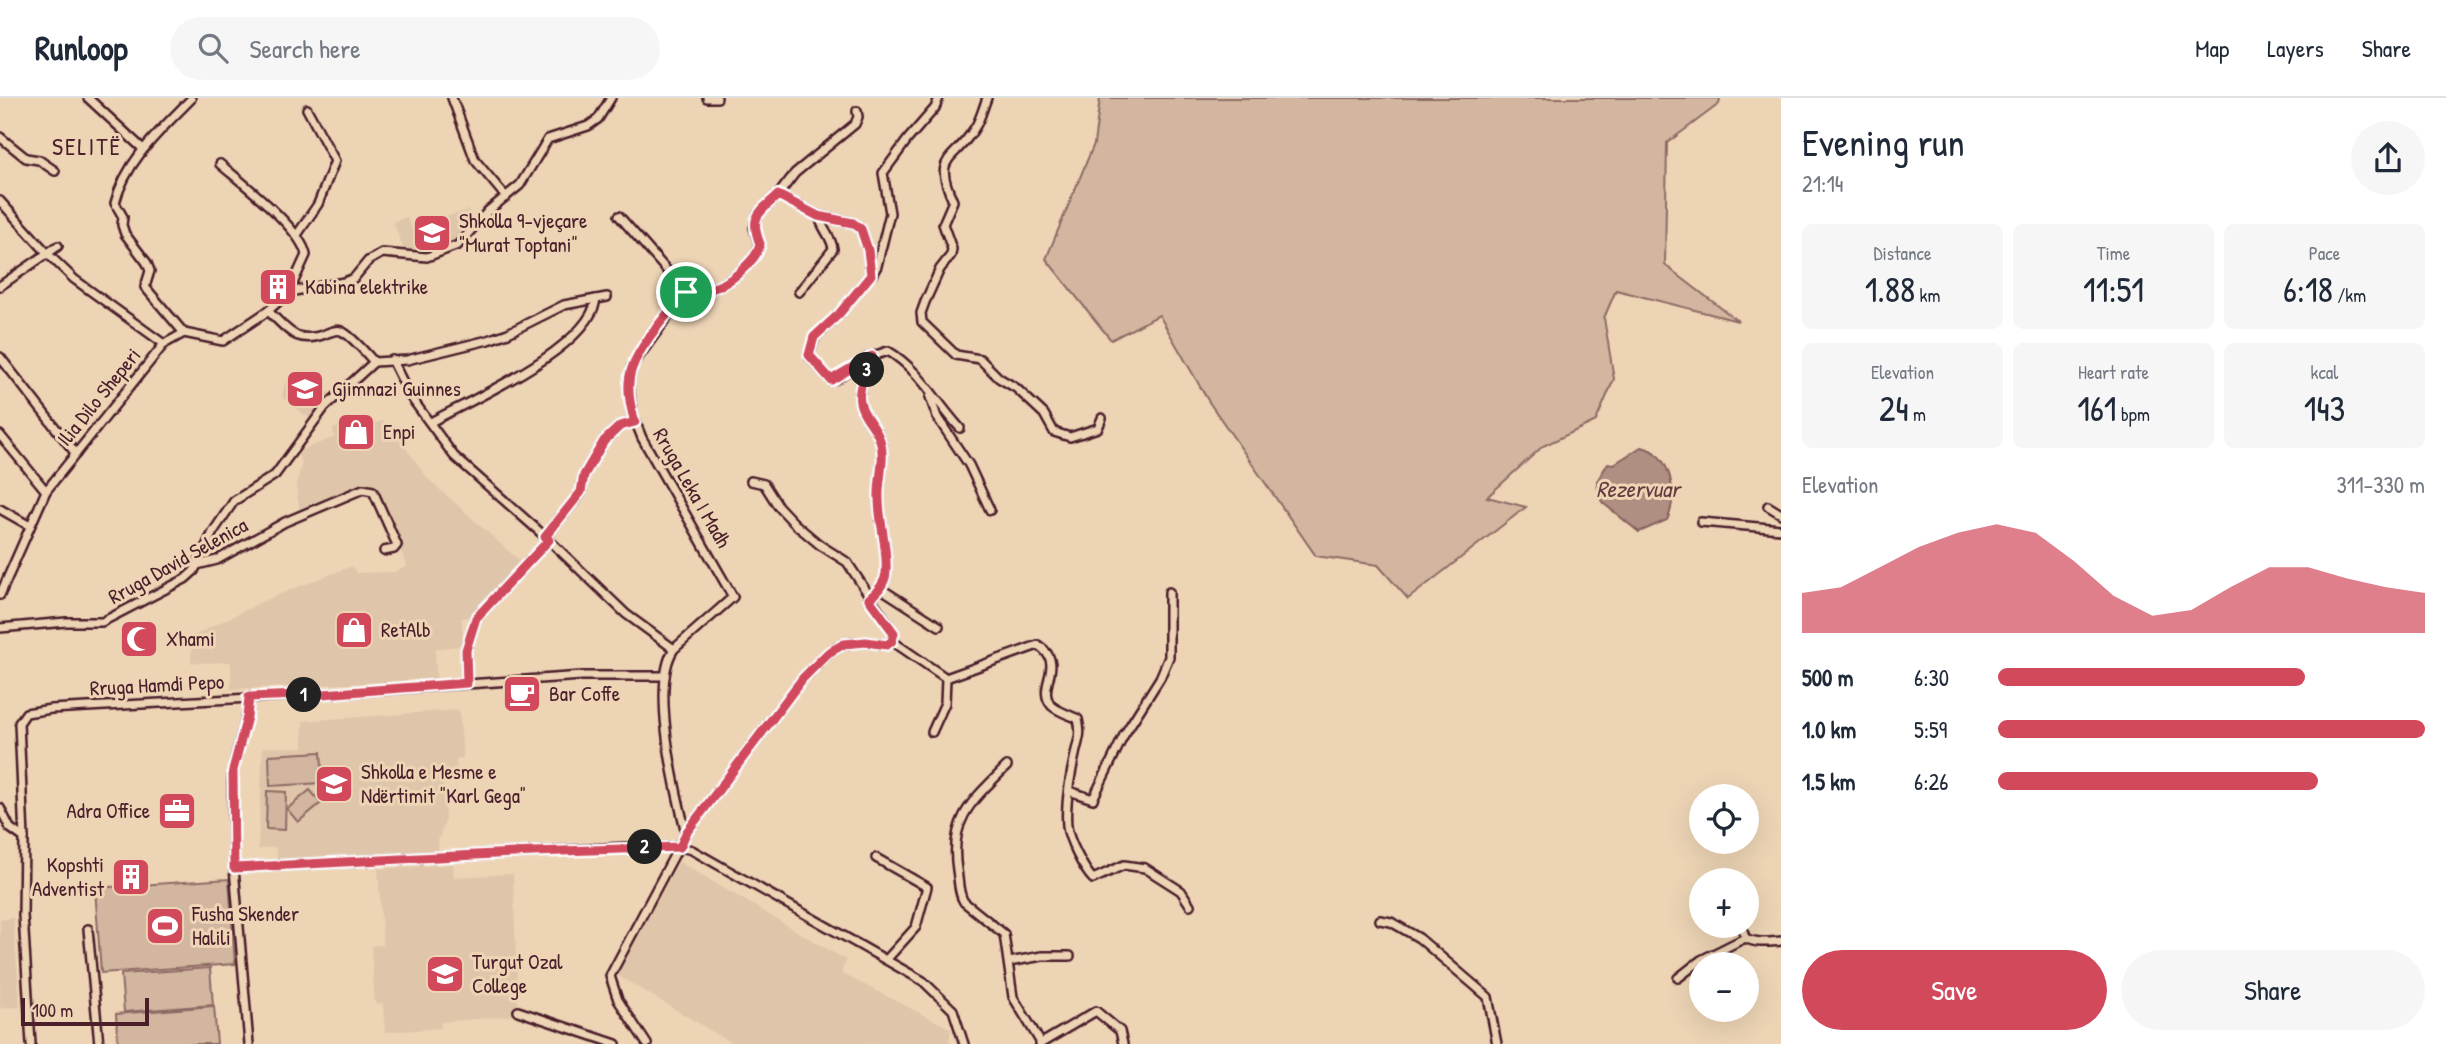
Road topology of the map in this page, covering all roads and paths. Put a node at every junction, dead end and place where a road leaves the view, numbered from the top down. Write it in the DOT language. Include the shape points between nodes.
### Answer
graph roads {
  1 [pos="88,98"];
  2 [pos="452,98"];
  3 [pos="611,98"];
  4 [pos="706,98"];
  5 [pos="717,98"];
  6 [pos="939,98"];
  7 [pos="987,98"];
  8 [pos="191,99"];
  9 [pos="307,109"];
  10 [pos="857,111"];
  11 [pos="0,137"];
  12 [pos="143,149"];
  13 [pos="220,164"];
  14 [pos="55,171"];
  15 [pos="778,195"];
  16 [pos="506,197"];
  17 [pos="0,201"];
  18 [pos="619,215"];
  19 [pos="818,216"];
  20 [pos="297,235"];
  21 [pos="58,246"];
  22 [pos="48,254"];
  23 [pos="871,275"];
  24 [pos="0,286"];
  25 [pos="289,292"];
  26 [pos="686,292"];
  27 [pos="799,292"];
  28 [pos="607,297"];
  29 [pos="596,299"];
  30 [pos="268,311"];
  31 [pos="184,332"];
  32 [pos="164,344"];
  33 [pos="872,356"];
  34 [pos="0,357"];
  35 [pos="392,360"];
  36 [pos="374,362"];
  37 [pos="929,393"];
  38 [pos="1101,418"];
  39 [pos="431,422"];
  40 [pos="635,422"];
  41 [pos="960,428"];
  42 [pos="0,435"];
  43 [pos="76,454"];
  44 [pos="751,481"];
  45 [pos="46,491"];
  46 [pos="1768,506"];
  47 [pos="0,509"];
  48 [pos="990,510"];
  49 [pos="1781,514"];
  50 [pos="1701,522"];
  51 [pos="30,527"];
  52 [pos="1781,529"];
  53 [pos="547,538"];
  54 [pos="384,551"];
  55 [pos="197,565"];
  56 [pos="880,589"];
  57 [pos="1169,592"];
  58 [pos="0,595"];
  59 [pos="869,599"];
  60 [pos="939,626"];
  61 [pos="0,628"];
  62 [pos="892,641"];
  63 [pos="674,649"];
  64 [pos="665,676"];
  65 [pos="946,678"];
  66 [pos="467,683"];
  67 [pos="249,697"];
  68 [pos="932,732"];
  69 [pos="1007,766"];
  70 [pos="1069,791"];
  71 [pos="0,808"];
  72 [pos="686,833"];
  73 [pos="24,838"];
  74 [pos="680,847"];
  75 [pos="876,858"];
  76 [pos="234,868"];
  77 [pos="1190,905"];
  78 [pos="1380,920"];
  79 [pos="88,929"];
  80 [pos="1745,938"];
  81 [pos="1781,941"];
  82 [pos="1070,956"];
  83 [pos="887,959"];
  84 [pos="1009,962"];
  85 [pos="1678,978"];
  86 [pos="518,1011"];
  87 [pos="1041,1043"];
  88 [pos="30,1044"];
  89 [pos="99,1044"];
  90 [pos="249,1044"];
  91 [pos="616,1044"];
  92 [pos="647,1044"];
  93 [pos="964,1044"];
  94 [pos="1123,1044"];
  95 [pos="1497,1044"];
  1 -- 12 [label="street"];
  2 -- 16 [label="street" via="475,160"];
  3 -- 16 [label="street" via="598,120 548,139 520,185"];
  4 -- 5 [label="street"];
  6 -- 23 [label="street" via="883,173 890,213"];
  7 -- 38 [label="street" via="975,128 944,167 953,201 944,229 952,249 925,302 922,322 956,355 980,359 1016,388 1044,414 1054,432 1070,437 1098,428"];
  8 -- 12 [label="street"];
  9 -- 20 [label="street" via="335,160 318,204"];
  10 -- 15 [label="street" via="855,124 795,173"];
  11 -- 14 [label="street" via="26,158"];
  12 -- 31 [label="street" via="115,203 125,234 150,271 145,287"];
  13 -- 20 [label="street"];
  15 -- 19 [label="street"];
  15 -- 26 [label="street" via="754,221 759,250 732,281 711,290"];
  16 -- 25 [label="street" via="458,245 427,257 382,253 354,278"];
  17 -- 22 [label="street"];
  18 -- 26 [label="street"];
  19 -- 23 [label="street" via="861,229"];
  19 -- 27 [label="street" via="833,249"];
  20 -- 25 [label="street" via="306,255"];
  21 -- 22 [label="street"];
  22 -- 24 [label="street"];
  22 -- 32 [label="street"];
  23 -- 33 [label="street" via="814,337 809,355 831,380"];
  25 -- 30 [label="street"];
  26 -- 40 [label="street, Rruga Leka I Madh" via="632,366 629,383"];
  28 -- 29 [label="street"];
  29 -- 35 [label="street" via="564,305 488,340"];
  29 -- 39 [label="street" via="585,322 554,352 526,372"];
  30 -- 31 [label="street" via="223,341"];
  30 -- 36 [label="street" via="299,337 343,331"];
  31 -- 32 [label="street, Ilia Dilo Sheperi"];
  32 -- 43 [label="street, Ilia Dilo Sheperi"];
  33 -- 37 [label="street" via="888,351 898,357"];
  33 -- 56 [label="street" via="859,400 880,440 878,497 886,575"];
  34 -- 43 [label="street"];
  35 -- 36 [label="street"];
  35 -- 39 [label="street" via="410,396"];
  36 -- 55 [label="street" via="325,407 275,475 234,501"];
  37 -- 41 [label="street"];
  37 -- 48 [label="street" via="937,417 969,465"];
  39 -- 53 [label="street" via="454,456"];
  40 -- 53 [label="street" via="620,426 604,441 584,475 581,492"];
  40 -- 63 [label="street, Rruga Leka I Madh" via="733,597"];
  42 -- 45 [label="street"];
  43 -- 45 [label="street, Ilia Dilo Sheperi"];
  44 -- 59 [label="street" via="764,484 795,524 847,562"];
  45 -- 51 [label="street, Ilia Dilo Sheperi"];
  46 -- 49 [label="street"];
  47 -- 51 [label="street"];
  50 -- 52 [label="street"];
  51 -- 58 [label="street, Ilia Dilo Sheperi"];
  53 -- 63 [label="street" via="625,614"];
  53 -- 66 [label="street" via="476,618 466,650"];
  54 -- 55 [label="street, Rruga David Selenica" via="397,545 373,491 363,489 285,522 217,560"];
  55 -- 61 [label="street, Rruga David Selenica" via="185,579 102,622"];
  56 -- 59 [label="street"];
  56 -- 60 [label="street"];
  57 -- 70 [label="street" via="1169,657 1160,678 1124,735 1093,799"];
  59 -- 62 [label="street" via="894,633"];
  62 -- 65 [label="street"];
  62 -- 72 [label="street" via="887,645 844,644 828,653 803,678"];
  63 -- 64 [label="street"];
  64 -- 66 [label="street, Rruga Hamdi Pepo"];
  64 -- 72 [label="street" via="670,767"];
  65 -- 68 [label="street" via="945,703"];
  65 -- 70 [label="street" via="1038,645 1048,652 1052,663 1046,694 1055,708 1078,719 1082,734"];
  66 -- 67 [label="street, Rruga Hamdi Pepo"];
  67 -- 73 [label="street, Rruga Hamdi Pepo" via="26,713 19,723"];
  67 -- 76 [label="street" via="233,770"];
  69 -- 84 [label="street" via="970,802 959,823 955,852 960,896 1004,934"];
  70 -- 77 [label="street" via="1066,828 1089,876 1098,878 1124,865 1145,868 1181,891"];
  71 -- 73 [label="street" via="10,828"];
  72 -- 74 [label="street"];
  73 -- 88 [label="street, Rruga Hamdi Pepo"];
  74 -- 76 [label="street"];
  74 -- 83 [label="street"];
  74 -- 92 [label="street" via="610,976 618,1000"];
  75 -- 83 [label="street" via="927,887 916,927"];
  76 -- 90 [label="street"];
  78 -- 95 [label="street" via="1419,938 1488,997"];
  79 -- 89 [label="street"];
  80 -- 81 [label="street"];
  80 -- 85 [label="street" via="1701,960"];
  82 -- 84 [label="street"];
  83 -- 93 [label="street" via="923,981 953,1010"];
  84 -- 87 [label="street" via="1013,998"];
  86 -- 91 [label="street"];
  87 -- 94 [label="street" via="1096,1011 1120,1031"];
}
